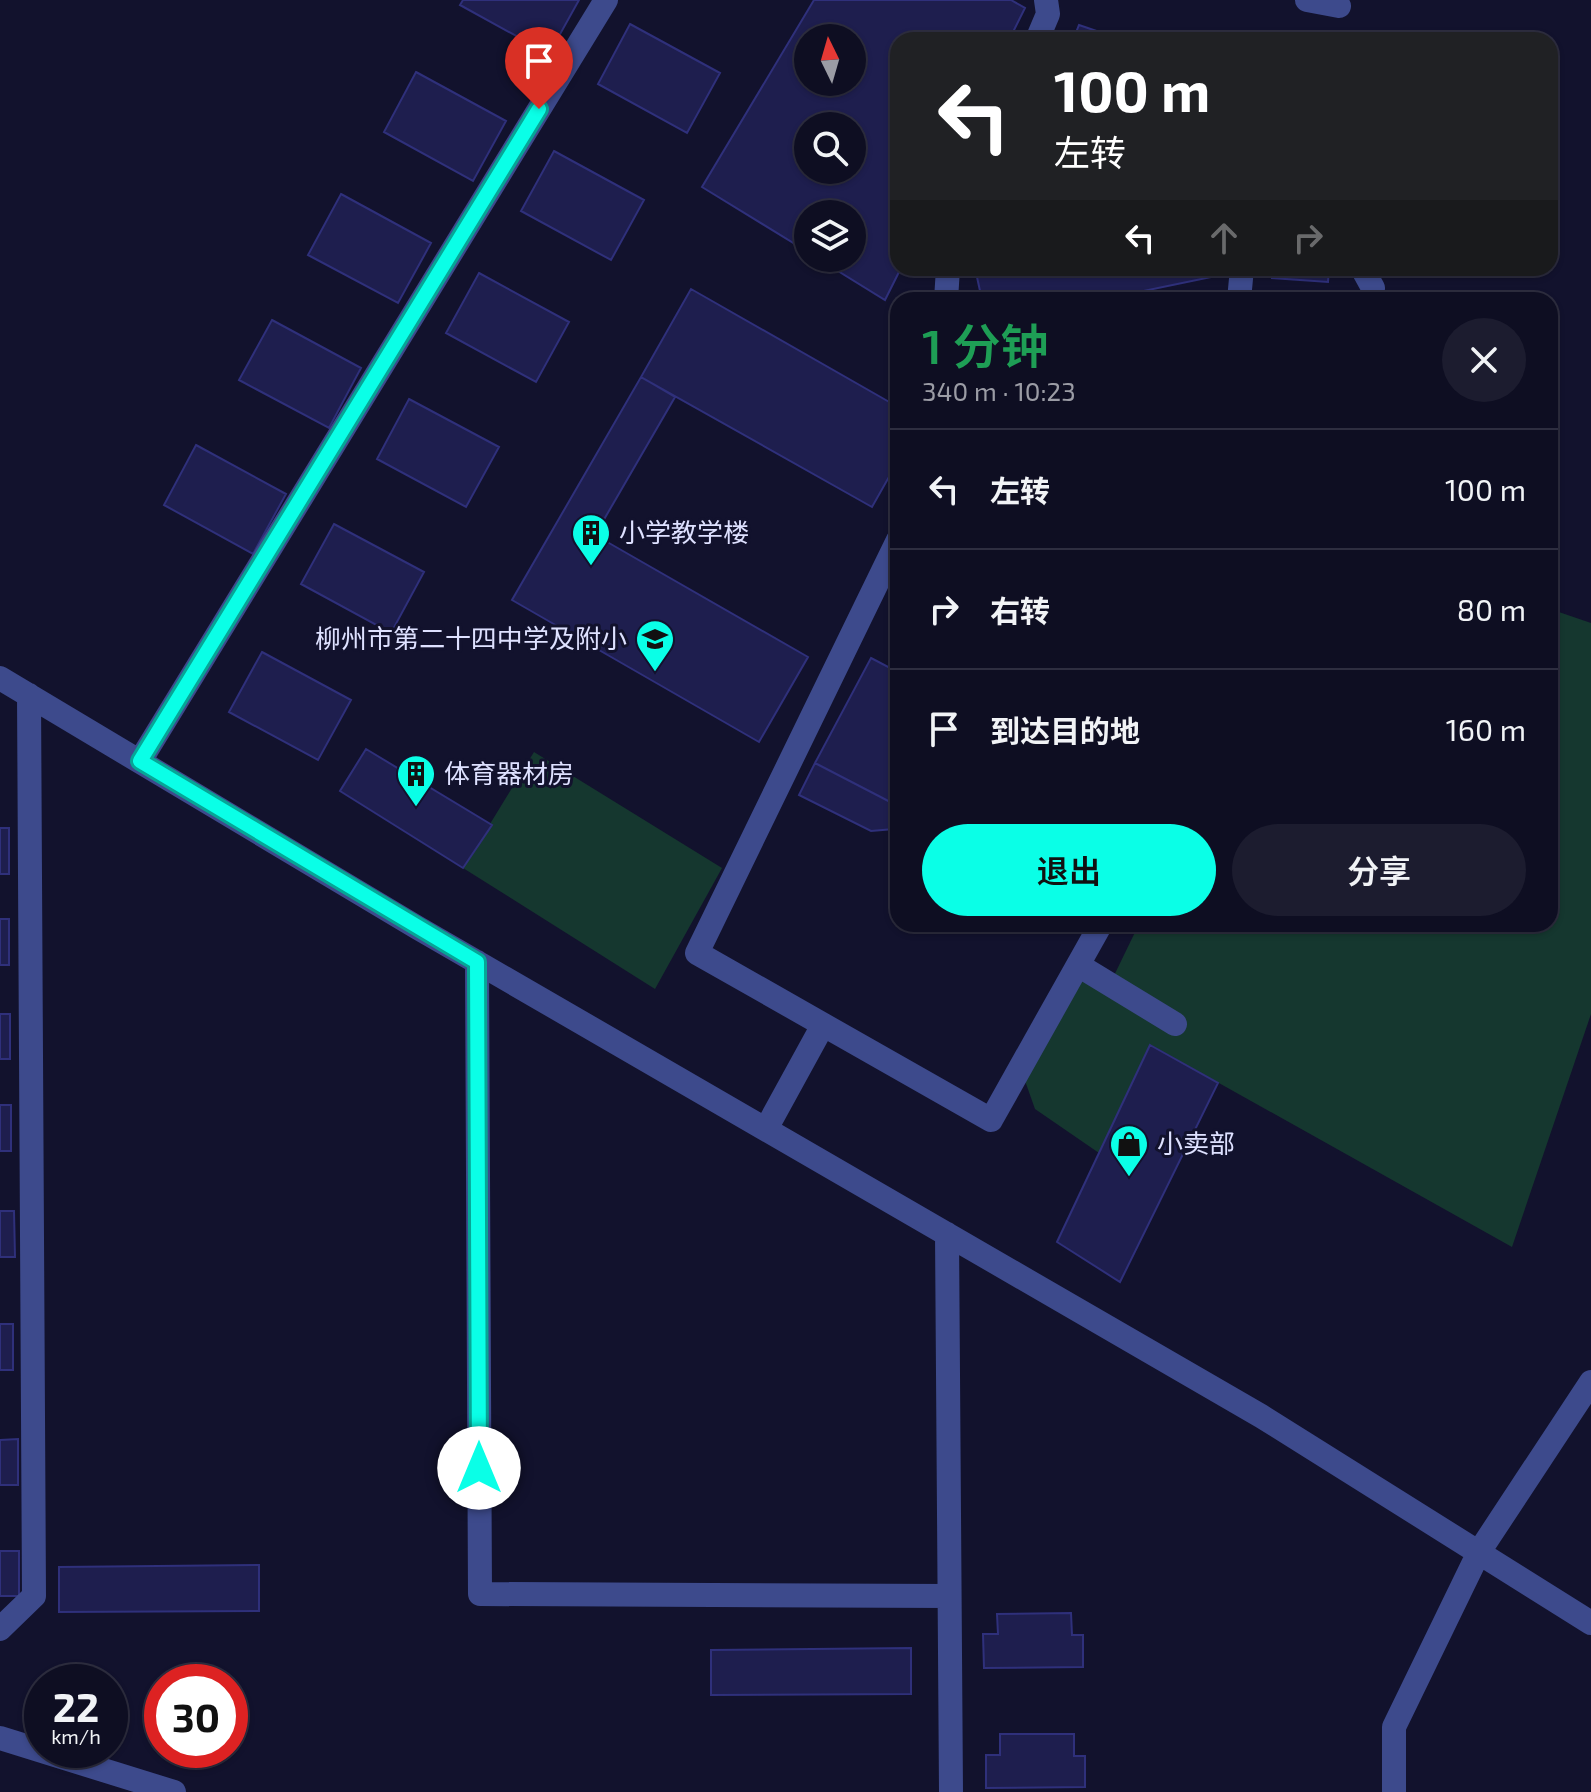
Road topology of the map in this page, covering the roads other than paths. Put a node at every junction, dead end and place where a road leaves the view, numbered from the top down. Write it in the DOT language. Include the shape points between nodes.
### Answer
graph roads {
  1 [pos="606,0"];
  2 [pos="1307,0"];
  3 [pos="1339,6"];
  4 [pos="1047,7"];
  5 [pos="1039,32"];
  6 [pos="890,556"];
  7 [pos="0,678"];
  8 [pos="29,695"];
  9 [pos="140,761"];
  10 [pos="1097,932"];
  11 [pos="477,962"];
  12 [pos="1078,965"];
  13 [pos="1175,1024"];
  14 [pos="823,1025"];
  15 [pos="766,1129"];
  16 [pos="947,1234"];
  17 [pos="1591,1382"];
  18 [pos="1479,1552"];
  19 [pos="949,1596"];
  20 [pos="1591,1623"];
  21 [pos="0,1629"];
  22 [pos="0,1738"];
  23 [pos="174,1792"];
  24 [pos="951,1792"];
  25 [pos="1394,1792"];
  1 -- 9 [label="street"];
  2 -- 3 [label="street"];
  4 -- 5 [label="street"];
  6 -- 14 [label="street" via="697,953"];
  7 -- 8 [label="street"];
  8 -- 9 [label="street"];
  8 -- 21 [label="street" via="34,1596"];
  9 -- 11 [label="street"];
  10 -- 12 [label="street"];
  11 -- 15 [label="street"];
  11 -- 19 [label="street" via="480,1594"];
  12 -- 13 [label="street"];
  12 -- 14 [label="street" via="991,1120"];
  14 -- 15 [label="street"];
  15 -- 16 [label="street"];
  16 -- 18 [label="street" via="1261,1416"];
  16 -- 19 [label="street"];
  17 -- 18 [label="street"];
  18 -- 20 [label="street"];
  18 -- 25 [label="street" via="1394,1727"];
  19 -- 24 [label="street"];
  22 -- 23 [label="street"];
}
